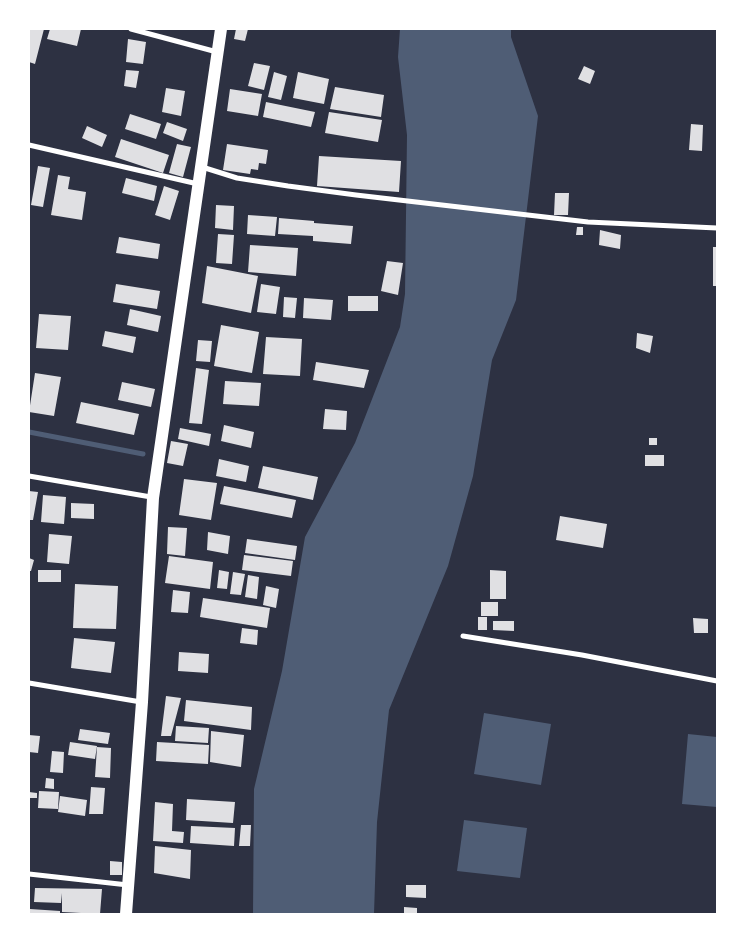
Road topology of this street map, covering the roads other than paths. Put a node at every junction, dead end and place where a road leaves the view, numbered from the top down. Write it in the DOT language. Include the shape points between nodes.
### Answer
graph roads {
  1 [pos="130,29"];
  2 [pos="222,29"];
  3 [pos="218,52"];
  4 [pos="29,145"];
  5 [pos="200,166"];
  6 [pos="198,184"];
  7 [pos="717,228"];
  8 [pos="29,476"];
  9 [pos="152,498"];
  10 [pos="463,636"];
  11 [pos="717,681"];
  12 [pos="29,683"];
  13 [pos="142,702"];
  14 [pos="29,874"];
  15 [pos="128,885"];
  16 [pos="126,914"];
  1 -- 3 [label="street"];
  2 -- 3 [label="main road"];
  3 -- 5 [label="main road"];
  4 -- 6 [label="street"];
  5 -- 6 [label="main road"];
  5 -- 7 [label="street" via="237,178 356,195 588,222"];
  6 -- 9 [label="main road"];
  8 -- 9 [label="street"];
  9 -- 13 [label="main road"];
  10 -- 11 [label="street"];
  12 -- 13 [label="street"];
  13 -- 15 [label="main road"];
  14 -- 15 [label="street"];
  15 -- 16 [label="main road"];
}
